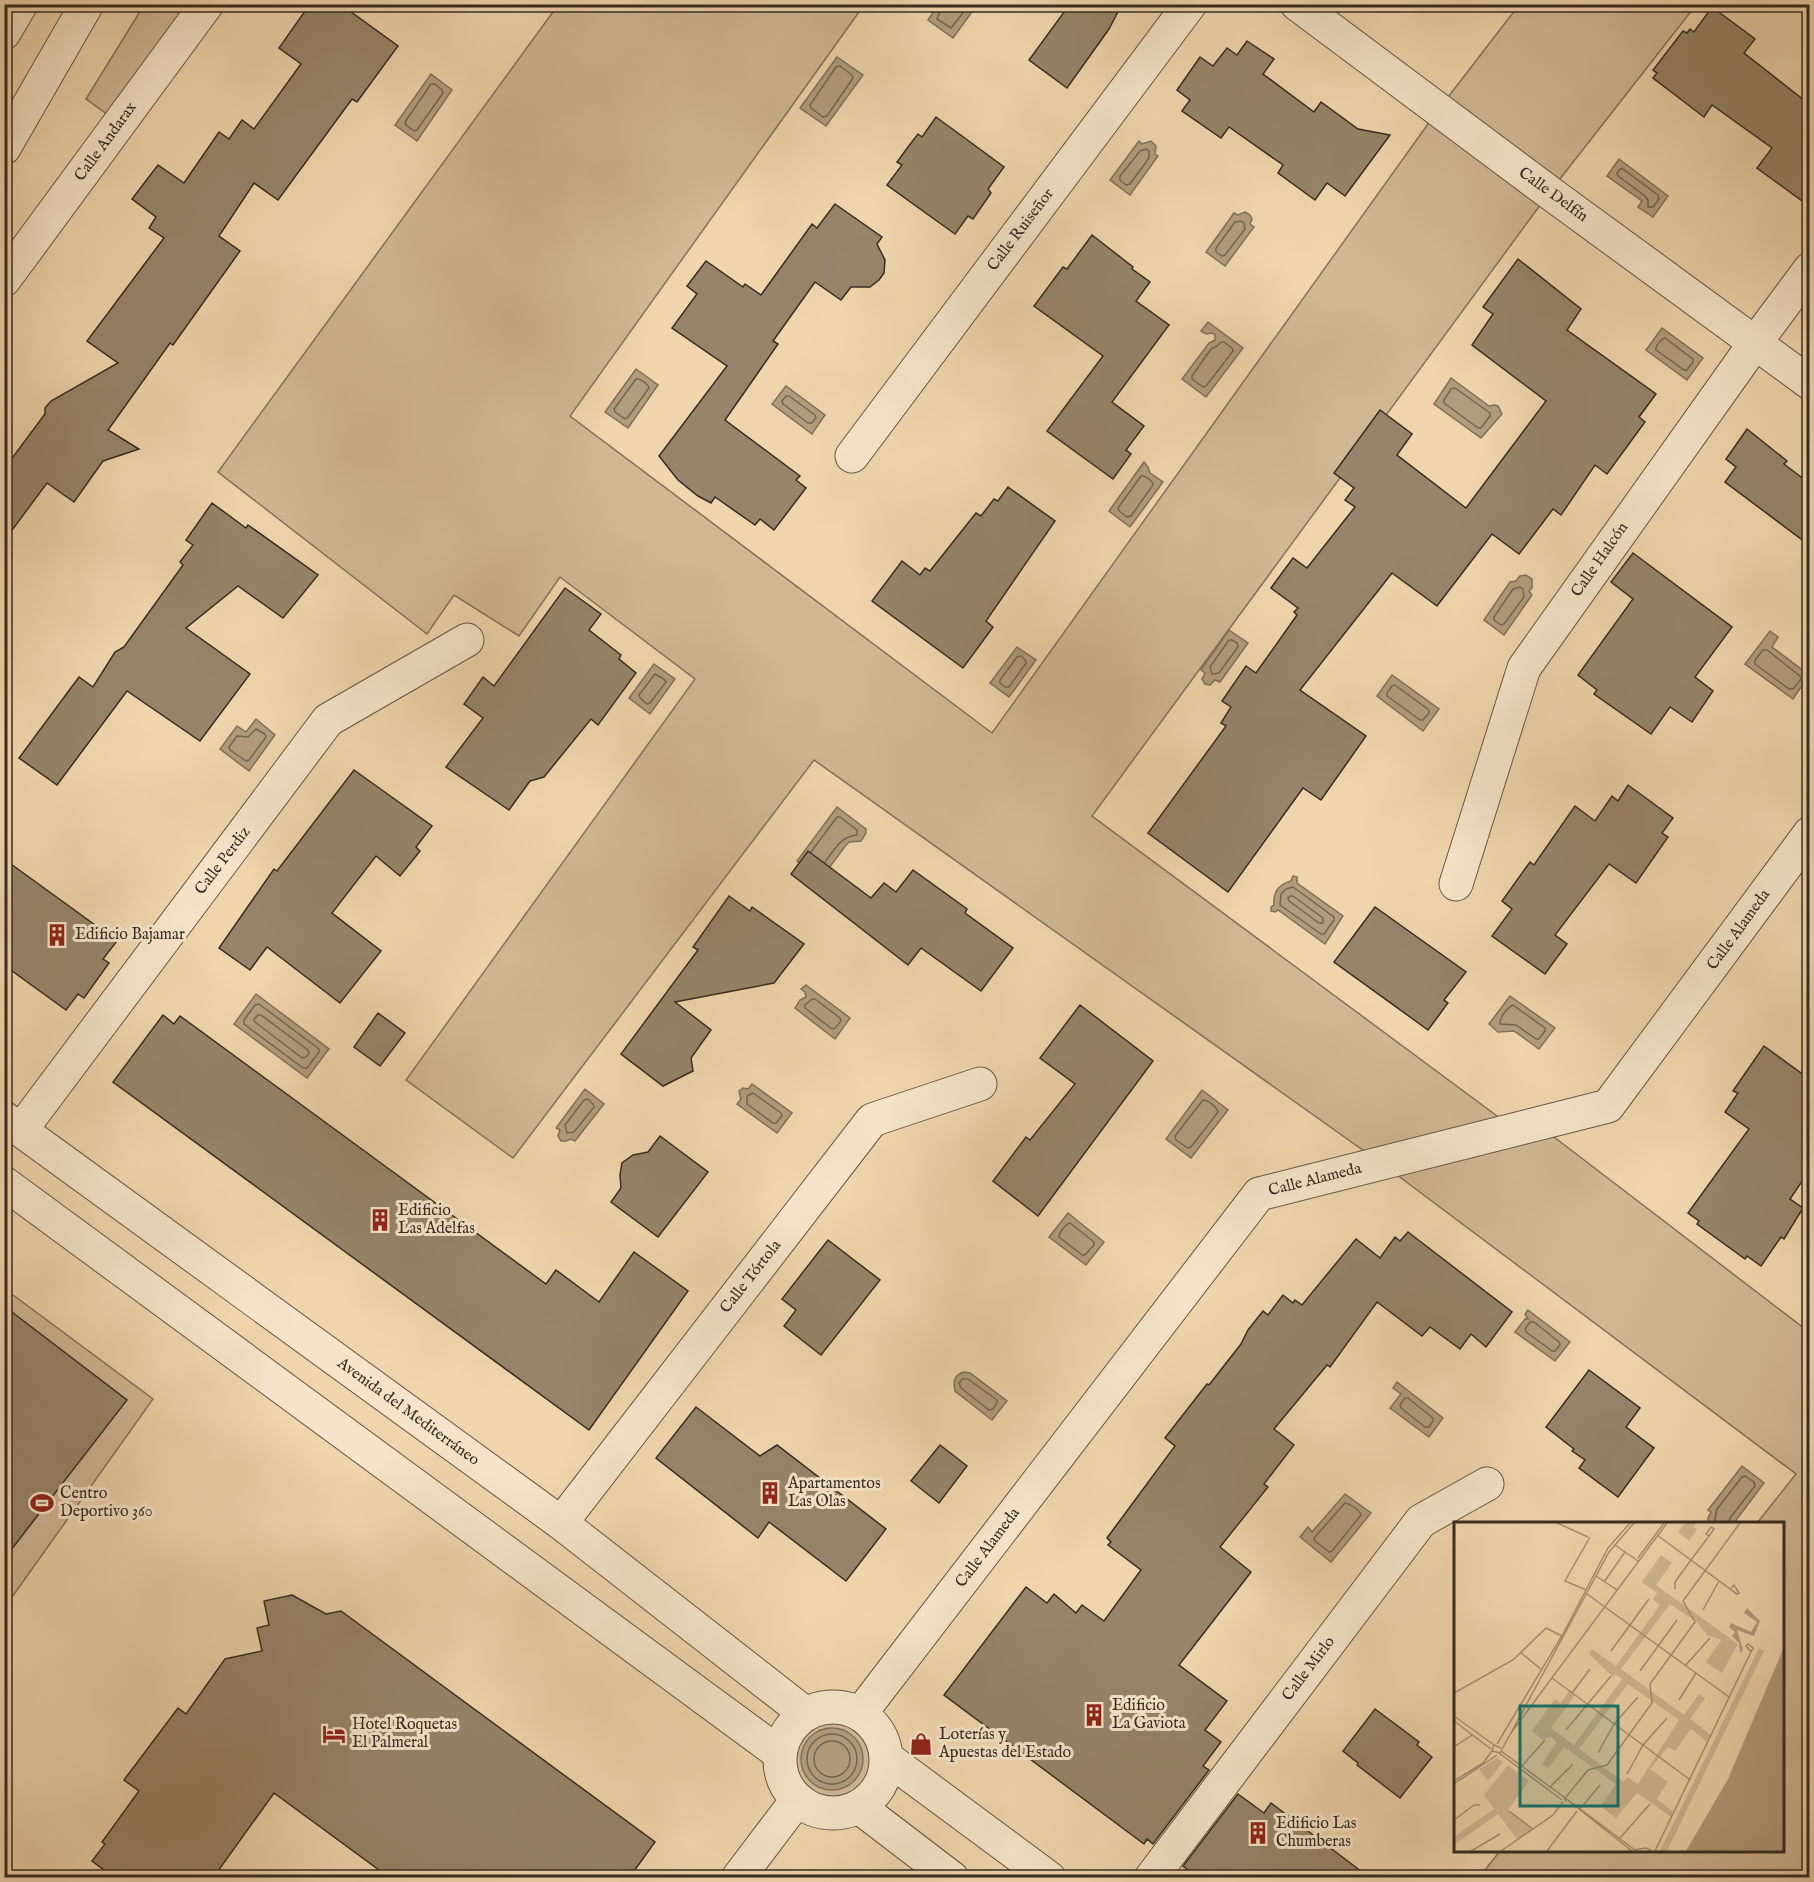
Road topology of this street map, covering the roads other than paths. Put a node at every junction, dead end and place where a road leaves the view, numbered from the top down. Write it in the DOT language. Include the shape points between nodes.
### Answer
graph roads {
  1 [pos="21,4"];
  2 [pos="87,4"];
  3 [pos="207,4"];
  4 [pos="1190,4"];
  5 [pos="1297,4"];
  6 [pos="4,33"];
  7 [pos="4,148"];
  8 [pos="1809,269"];
  9 [pos="4,280"];
  10 [pos="1755,343"];
  11 [pos="1809,383"];
  12 [pos="852,456"];
  13 [pos="467,640"];
  14 [pos="1809,834"];
  15 [pos="1456,884"];
  16 [pos="980,1084"];
  17 [pos="13,1124"];
  18 [pos="4,1183"];
  19 [pos="1487,1484"];
  20 [pos="561,1523"];
  21 [pos="806,1714"];
  22 [pos="860,1714"];
  23 [pos="779,1753"];
  24 [pos="887,1758"];
  25 [pos="797,1800"];
  26 [pos="859,1807"];
  27 [pos="738,1878"];
  28 [pos="952,1878"];
  29 [pos="1049,1878"];
  30 [pos="1151,1878"];
  1 -- 6 [label="street"];
  2 -- 7 [label="street"];
  3 -- 9 [label="street, Calle Andarax"];
  4 -- 12 [label="street, Calle Ruiseñor"];
  5 -- 10 [label="street, Calle Delfín"];
  8 -- 10 [label="street, Calle Halcón"];
  10 -- 11 [label="street, Calle Delfín"];
  10 -- 15 [label="street, Calle Halcón" via="1524,668"];
  13 -- 17 [label="street, Calle Perdiz" via="328,720"];
  14 -- 22 [label="street, Calle Alameda" via="1608,1106 1259,1194"];
  16 -- 20 [label="street, Calle Tórtola" via="872,1120"];
  17 -- 20 [label="street, Avenida del Mediterráneo"];
  18 -- 23 [label="street"];
  19 -- 30 [label="street, Calle Mirlo" via="1421,1521"];
  20 -- 21 [label="street, Avenida del Mediterráneo"];
  21 -- 22 [label="street" via="833,1707"];
  21 -- 23 [label="street" via="793,1724"];
  22 -- 24 [label="street" via="874,1726"];
  23 -- 25 [label="street" via="786,1787"];
  24 -- 26 [label="street" via="880,1787"];
  24 -- 29 [label="street"];
  25 -- 26 [label="street" via="827,1814"];
  25 -- 27 [label="street"];
  26 -- 28 [label="street"];
}
